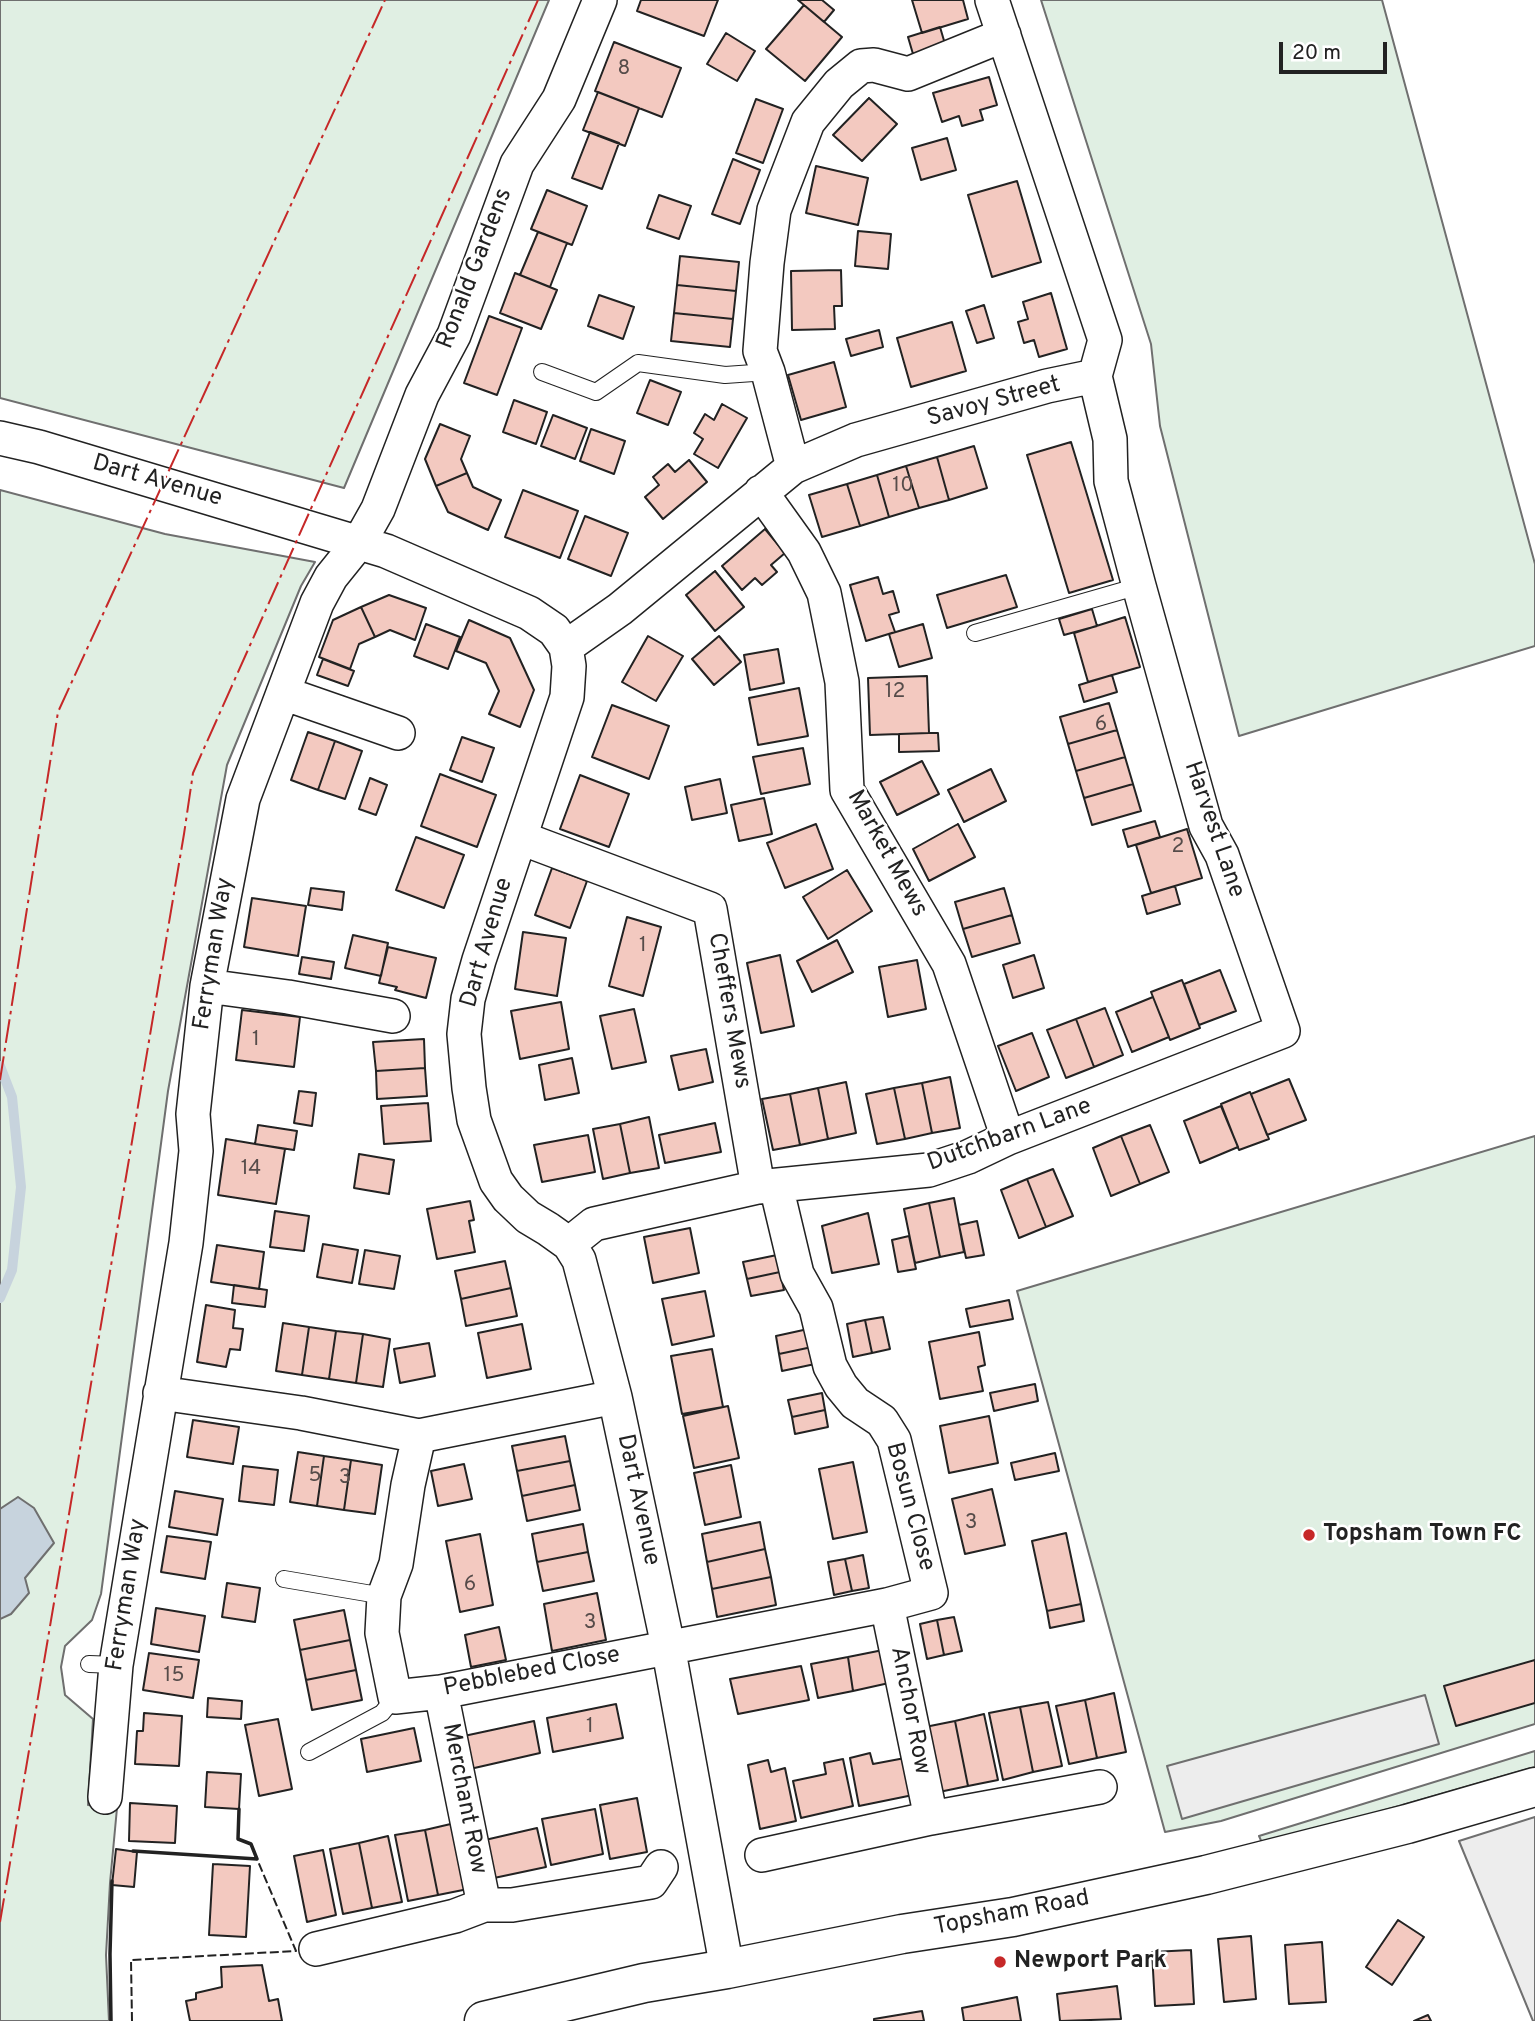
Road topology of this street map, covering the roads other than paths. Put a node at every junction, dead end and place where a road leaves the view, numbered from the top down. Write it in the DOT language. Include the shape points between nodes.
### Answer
graph roads {
  1 [pos="600,0"];
  2 [pos="992,0"];
  3 [pos="1004,36"];
  4 [pos="542,372"];
  5 [pos="768,372"];
  6 [pos="1095,376"];
  7 [pos="0,438"];
  8 [pos="793,467"];
  9 [pos="761,492"];
  10 [pos="360,541"];
  11 [pos="1139,586"];
  12 [pos="975,633"];
  13 [pos="566,647"];
  14 [pos="283,693"];
  15 [pos="398,733"];
  16 [pos="521,838"];
  17 [pos="207,986"];
  18 [pos="393,1016"];
  19 [pos="1283,1031"];
  20 [pos="1008,1138"];
  21 [pos="767,1186"];
  22 [pos="569,1244"];
  23 [pos="160,1393"];
  24 [pos="615,1397"];
  25 [pos="419,1436"];
  26 [pos="284,1579"];
  27 [pos="384,1596"];
  28 [pos="887,1605"];
  29 [pos="668,1646"];
  30 [pos="442,1692"];
  31 [pos="395,1697"];
  32 [pos="309,1752"];
  33 [pos="1100,1787"];
  34 [pos="1535,1787"];
  35 [pos="105,1797"];
  36 [pos="931,1818"];
  37 [pos="762,1855"];
  38 [pos="661,1867"];
  39 [pos="484,1905"];
  40 [pos="316,1949"];
  41 [pos="727,1969"];
  42 [pos="484,2021"];
  1 -- 10 [label="street, Ronald Gardens" via="559,99 517,164 454,335 422,395 378,509"];
  2 -- 3 [label="street, Savoy Street"];
  3 -- 5 [label="street" via="908,74 861,66 807,122 774,210 760,351"];
  3 -- 6 [label="street, Savoy Street" via="1105,340"];
  4 -- 5 [label="lane" via="596,392 638,363 725,375"];
  5 -- 8 [label="street"];
  6 -- 8 [label="street, Savoy Street" via="856,440"];
  6 -- 11 [label="street, Harvest Lane" via="1110,439 1111,481"];
  7 -- 10 [label="street, Dart Avenue"];
  8 -- 9 [label="street, Savoy Street"];
  9 -- 13 [label="street, Savoy Street" via="630,601"];
  9 -- 20 [label="street, Market Mews" via="804,552 824,593 842,682 847,790 949,964"];
  10 -- 13 [label="street, Dart Avenue" via="529,613 554,630"];
  10 -- 14 [label="street, Ferryman Way" via="317,603"];
  11 -- 12 [label="lane"];
  11 -- 19 [label="street, Harvest Lane" via="1206,825 1222,855"];
  13 -- 16 [label="street, Dart Avenue" via="567,697"];
  14 -- 15 [label="street"];
  14 -- 17 [label="street, Ferryman Way" via="243,799"];
  16 -- 21 [label="street, Cheffers Mews" via="710,909"];
  16 -- 22 [label="street, Dart Avenue" via="468,999 464,1034 469,1088 474,1120 496,1181 528,1217"];
  17 -- 18 [label="street"];
  17 -- 23 [label="street, Ferryman Way" via="193,1114 196,1151 186,1243"];
  19 -- 20 [label="street, Dutchbarn Lane"];
  20 -- 21 [label="street, Dutchbarn Lane" via="929,1170"];
  21 -- 22 [label="street, Dutchbarn Lane" via="594,1224"];
  21 -- 28 [label="street, Bosun Close" via="797,1274 816,1308 830,1366 855,1403 882,1421 894,1440 931,1593"];
  22 -- 24 [label="street, Dart Avenue" via="579,1260"];
  23 -- 25 [label="street"];
  23 -- 35 [label="street, Ferryman Way" via="103,1665"];
  24 -- 25 [label="street"];
  24 -- 29 [label="street, Dart Avenue"];
  25 -- 27 [label="street" via="396,1564"];
  26 -- 27 [label="lane"];
  27 -- 31 [label="street" via="382,1633"];
  28 -- 29 [label="street, Bosun Close"];
  28 -- 36 [label="street, Anchor Row"];
  29 -- 30 [label="street, Pebblebed Close"];
  29 -- 41 [label="street, Dart Avenue"];
  30 -- 31 [label="street, Pebblebed Close"];
  30 -- 39 [label="street, Merchant Row"];
  31 -- 32 [label="lane" via="382,1713"];
  33 -- 36 [label="street"];
  34 -- 41 [label="street, Topsham Road" via="1206,1875 1013,1917"];
  36 -- 37 [label="street"];
  38 -- 39 [label="street, Merchant Row" via="651,1882 512,1905"];
  39 -- 40 [label="street, Merchant Row" via="456,1916"];
  41 -- 42 [label="street, Topsham Road" via="644,1983"];
}
